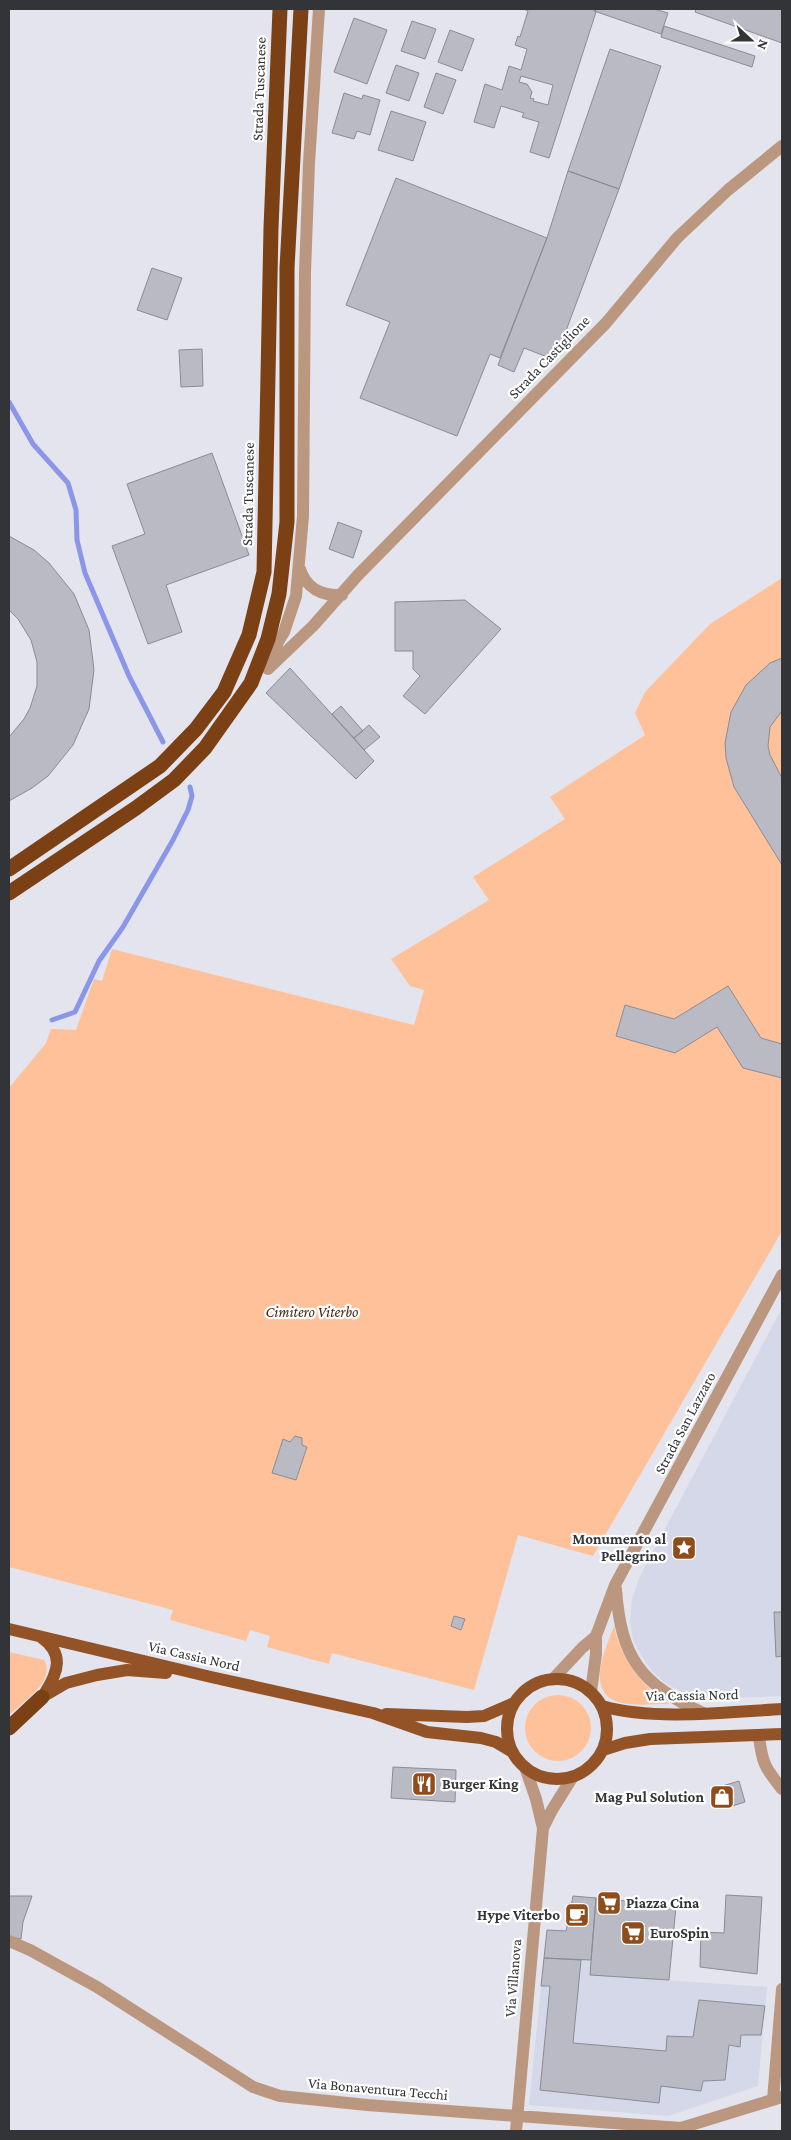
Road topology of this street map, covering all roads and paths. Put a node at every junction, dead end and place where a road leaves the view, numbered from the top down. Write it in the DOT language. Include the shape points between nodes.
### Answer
graph roads {
  1 [pos="280,9"];
  2 [pos="301,9"];
  3 [pos="319,9"];
  4 [pos="782,146"];
  5 [pos="299,566"];
  6 [pos="342,595"];
  7 [pos="274,636"];
  8 [pos="268,668"];
  9 [pos="251,683"];
  10 [pos="54,863"];
  11 [pos="9,869"];
  12 [pos="9,892"];
  13 [pos="9,901"];
  14 [pos="782,1275"];
  15 [pos="615,1585"];
  16 [pos="9,1629"];
  17 [pos="596,1636"];
  18 [pos="41,1637"];
  19 [pos="211,1677"];
  20 [pos="553,1679"];
  21 [pos="592,1692"];
  22 [pos="42,1697"];
  23 [pos="514,1703"];
  24 [pos="602,1706"];
  25 [pos="782,1709"];
  26 [pos="373,1713"];
  27 [pos="703,1713"];
  28 [pos="9,1728"];
  29 [pos="782,1734"];
  30 [pos="759,1736"];
  31 [pos="603,1750"];
  32 [pos="511,1751"];
  33 [pos="526,1770"];
  34 [pos="572,1778"];
  35 [pos="782,1789"];
  36 [pos="543,1828"];
  37 [pos="9,1941"];
  38 [pos="782,1989"];
  39 [pos="778,2098"];
  40 [pos="517,2115"];
  41 [pos="516,2131"];
  1 -- 11 [label="highway, Strada Tuscanese" via="271,228 264,572 249,635 224,692 196,729 160,766"];
  2 -- 7 [label="highway" via="287,268 287,522"];
  3 -- 5 [label="street" via="305,272 303,507"];
  4 -- 6 [label="street, Strada Castiglione" via="677,238 606,323"];
  5 -- 6 [label="street" via="302,577 314,589 332,596"];
  5 -- 7 [label="street" via="291,614 284,632"];
  6 -- 8 [label="street, Strada Castiglione"];
  7 -- 8 [label="street"];
  7 -- 9 [label="highway"];
  8 -- 9 [label="highway"];
  9 -- 10 [label="highway" via="205,748 174,780"];
  10 -- 12 [label="highway"];
  10 -- 13 [label="highway"];
  14 -- 15 [label="street, Strada San Lazzaro"];
  15 -- 17 [label="street, Strada San Lazzaro"];
  15 -- 27 [label="street" via="622,1635 639,1669 664,1693"];
  16 -- 18 [label="main road, Via Cassia Nord"];
  17 -- 20 [label="street, Strada San Lazzaro"];
  17 -- 21 [label="street, Strada San Lazzaro"];
  18 -- 19 [label="main road, Via Cassia Nord"];
  18 -- 22 [label="main road" via="55,1652 57,1666 56,1675"];
  19 -- 22 [label="main road" via="127,1670 66,1683"];
  19 -- 26 [label="main road, Via Cassia Nord"];
  20 -- 21 [label="main road, Via Cassia Nord" via="580,1684"];
  20 -- 23 [label="main road, Via Cassia Nord" via="533,1685"];
  21 -- 24 [label="main road, Via Cassia Nord"];
  22 -- 28 [label="highway"];
  23 -- 26 [label="main road, Via Cassia Nord" via="484,1716"];
  23 -- 32 [label="main road, Via Cassia Nord" via="506,1730"];
  24 -- 27 [label="main road, Via Cassia Nord" via="634,1712"];
  24 -- 31 [label="main road, Via Cassia Nord" via="608,1727"];
  25 -- 27 [label="main road, Via Cassia Nord"];
  26 -- 32 [label="main road, Via Cassia Nord" via="427,1732 496,1742"];
  29 -- 30 [label="main road"];
  30 -- 31 [label="main road" via="638,1740"];
  30 -- 35 [label="street" via="765,1768"];
  31 -- 34 [label="main road, Via Cassia Nord" via="590,1767"];
  32 -- 33 [label="main road, Via Cassia Nord"];
  33 -- 34 [label="main road" via="554,1780"];
  33 -- 36 [label="street, Via Villanova"];
  34 -- 36 [label="street, Via Villanova"];
  36 -- 40 [label="street, Via Villanova"];
  37 -- 40 [label="street, Via Bonaventura Tecchi" via="97,1987 253,2087 269,2093 367,2105"];
  38 -- 39 [label="street"];
  39 -- 40 [label="street, Via Bonaventura Tecchi" via="681,2128"];
  40 -- 41 [label="street, Via Villanova"];
}
